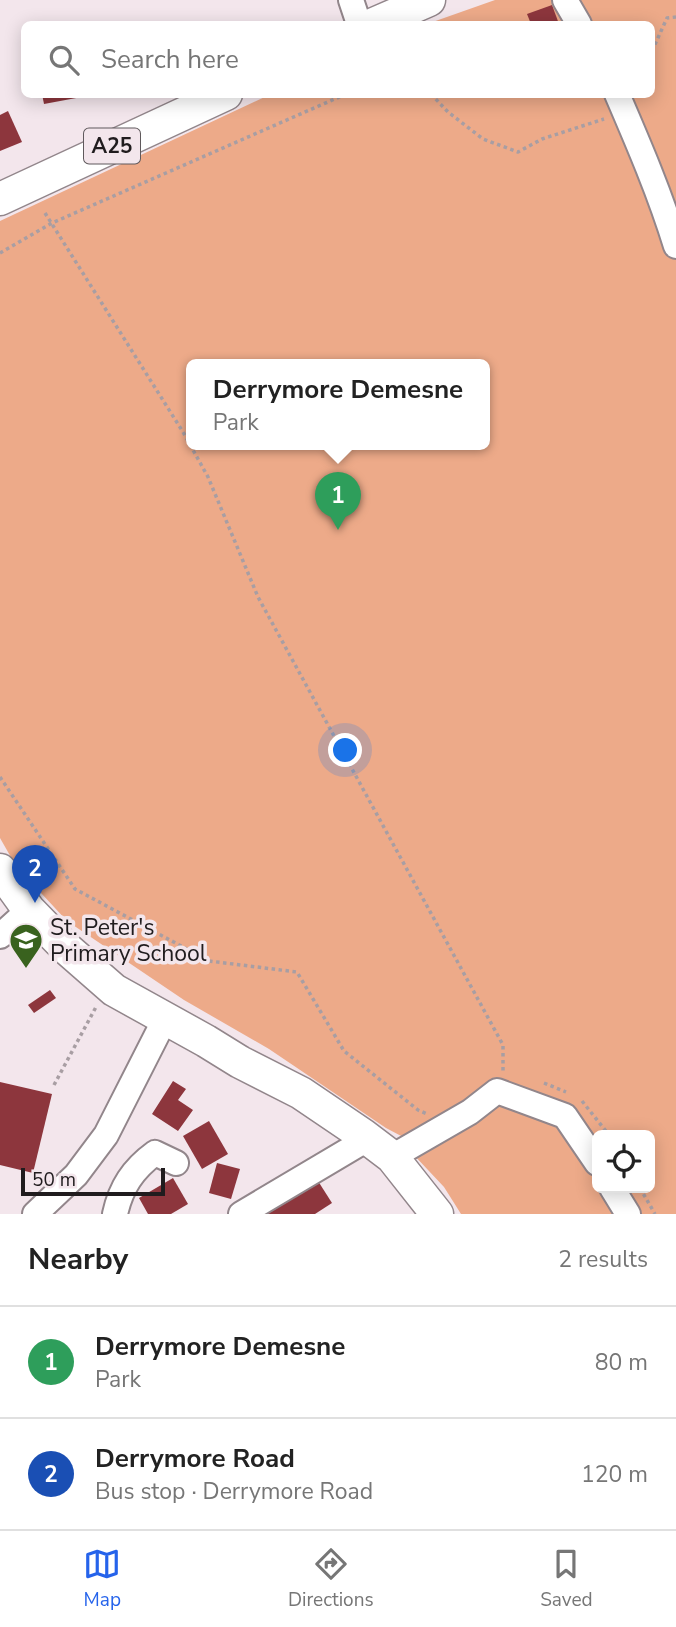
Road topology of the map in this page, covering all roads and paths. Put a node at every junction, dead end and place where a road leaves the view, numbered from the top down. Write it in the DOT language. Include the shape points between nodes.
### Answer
graph roads {
  1 [pos="351,0"];
  2 [pos="429,0"];
  3 [pos="565,0"];
  4 [pos="676,17"];
  5 [pos="358,21"];
  6 [pos="381,21"];
  7 [pos="577,21"];
  8 [pos="655,44"];
  9 [pos="217,98"];
  10 [pos="337,98"];
  11 [pos="434,98"];
  12 [pos="621,104"];
  13 [pos="0,200"];
  14 [pos="46,213"];
  15 [pos="52,223"];
  16 [pos="676,246"];
  17 [pos="0,253"];
  18 [pos="186,437"];
  19 [pos="193,450"];
  20 [pos="0,777"];
  21 [pos="0,870"];
  22 [pos="29,910"];
  23 [pos="0,936"];
  24 [pos="111,988"];
  25 [pos="165,1019"];
  26 [pos="54,1085"];
  27 [pos="497,1091"];
  28 [pos="452,1123"];
  29 [pos="365,1136"];
  30 [pos="159,1151"];
  31 [pos="592,1156"];
  32 [pos="393,1157"];
  33 [pos="615,1193"];
  34 [pos="35,1214"];
  35 [pos="114,1214"];
  36 [pos="241,1214"];
  37 [pos="437,1214"];
  38 [pos="628,1214"];
  1 -- 5 [label="street"];
  2 -- 6 [label="main road"];
  3 -- 7 [label="street"];
  4 -- 8 [label="path" via="667,18"];
  9 -- 13 [label="main road, A25"];
  10 -- 15 [label="path"];
  11 -- 12 [label="path" via="484,139 518,152"];
  12 -- 16 [label="street" via="659,192"];
  14 -- 15 [label="path"];
  15 -- 17 [label="path"];
  15 -- 18 [label="path"];
  19 -- 27 [label="path" via="258,597 503,1045 504,1067"];
  20 -- 28 [label="path" via="75,888 209,961 297,972 344,1051 418,1110 429,1115 444,1111"];
  21 -- 22 [label="main road"];
  22 -- 23 [label="street"];
  22 -- 24 [label="main road"];
  24 -- 25 [label="main road"];
  24 -- 26 [label="path" via="97,1004"];
  25 -- 29 [label="main road" via="301,1093"];
  25 -- 34 [label="street" via="106,1135 76,1175"];
  27 -- 28 [label="street"];
  27 -- 31 [label="street" via="565,1116"];
  28 -- 32 [label="street"];
  29 -- 32 [label="main road"];
  29 -- 36 [label="street" via="359,1144"];
  30 -- 35 [label="street" via="128,1179"];
  32 -- 37 [label="main road"];
  33 -- 38 [label="street"];
}
